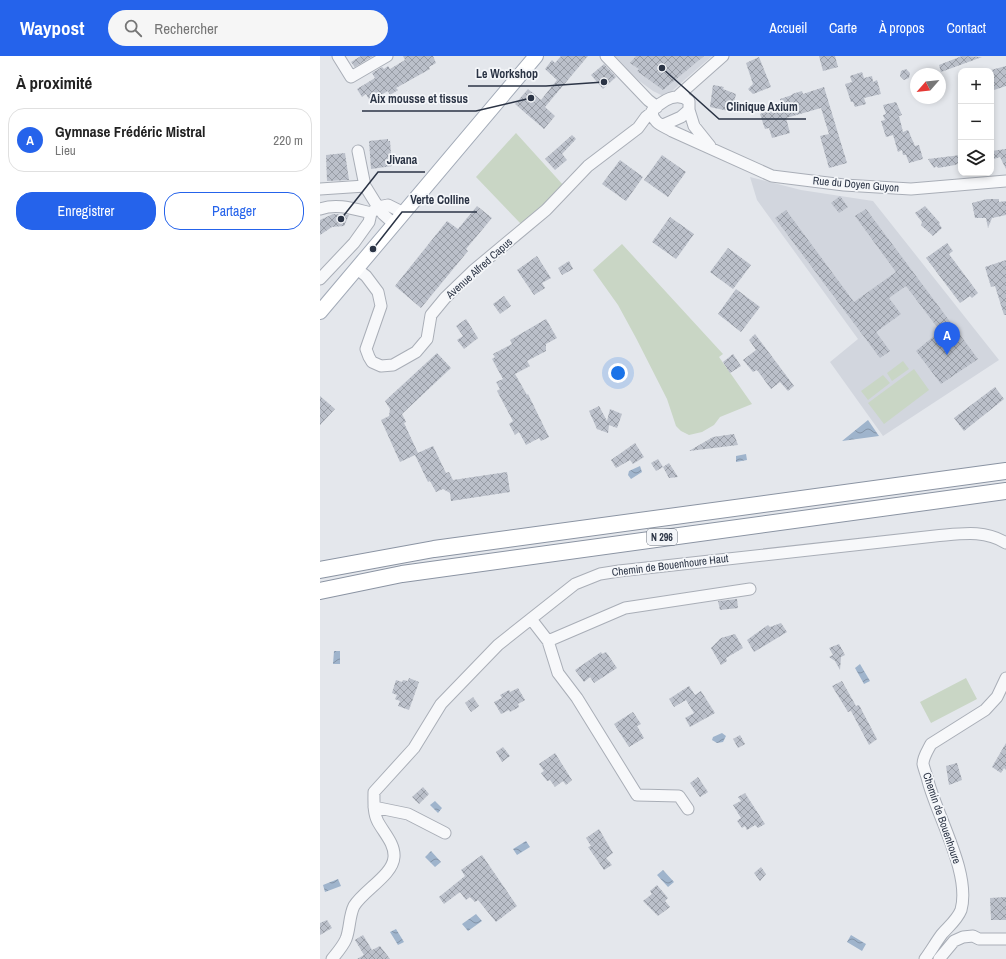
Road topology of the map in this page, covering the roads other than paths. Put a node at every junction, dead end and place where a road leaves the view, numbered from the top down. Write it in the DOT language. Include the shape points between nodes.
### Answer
graph roads {
  1 [pos="338,56"];
  2 [pos="387,56"];
  3 [pos="536,56"];
  4 [pos="606,56"];
  5 [pos="723,56"];
  6 [pos="698,80"];
  7 [pos="679,95"];
  8 [pos="689,106"];
  9 [pos="654,110"];
  10 [pos="661,125"];
  11 [pos="638,128"];
  12 [pos="711,148"];
  13 [pos="358,152"];
  14 [pos="1006,181"];
  15 [pos="366,186"];
  16 [pos="320,190"];
  17 [pos="320,209"];
  18 [pos="374,210"];
  19 [pos="404,213"];
  20 [pos="394,224"];
  21 [pos="357,269"];
  22 [pos="320,279"];
  23 [pos="320,312"];
  24 [pos="1006,471"];
  25 [pos="1006,491"];
  26 [pos="1006,543"];
  27 [pos="320,570"];
  28 [pos="750,589"];
  29 [pos="320,591"];
  30 [pos="531,619"];
  31 [pos="548,642"];
  32 [pos="1006,678"];
  33 [pos="374,807"];
  34 [pos="688,809"];
  35 [pos="445,833"];
  36 [pos="1006,939"];
  37 [pos="332,959"];
  38 [pos="925,959"];
  39 [pos="939,959"];
  1 -- 2 [label="street" via="351,77"];
  3 -- 19 [label="main road"];
  4 -- 9 [label="street" via="648,100"];
  5 -- 6 [label="street"];
  6 -- 7 [label="street"];
  6 -- 8 [label="street"];
  7 -- 8 [label="street"];
  7 -- 9 [label="street"];
  8 -- 10 [label="street" via="681,117"];
  8 -- 12 [label="street, Rue du Doyen Guyon" via="694,126"];
  9 -- 10 [label="street"];
  9 -- 11 [label="street"];
  10 -- 11 [label="street"];
  10 -- 12 [label="street, Rue du Doyen Guyon"];
  11 -- 21 [label="street, Avenue Alfred Capus" via="588,166 546,210 474,270 445,298 431,315 427,339 416,352 393,365 380,366 369,357 366,349 381,306 378,292"];
  12 -- 14 [label="street, Rue du Doyen Guyon" via="772,176 844,185 911,189"];
  13 -- 15 [label="street"];
  15 -- 16 [label="street"];
  15 -- 18 [label="street"];
  17 -- 18 [label="street" via="328,206"];
  18 -- 19 [label="street" via="388,205"];
  18 -- 20 [label="street"];
  18 -- 22 [label="street" via="354,243"];
  19 -- 20 [label="main road"];
  20 -- 21 [label="main road"];
  21 -- 23 [label="main road"];
  24 -- 27 [label="highway, N 296" via="441,548"];
  25 -- 29 [label="highway, N 296" via="402,574"];
  26 -- 30 [label="street, Chemin de Bouenhoure Haut" via="992,536 975,533 620,570 600,574 576,584"];
  28 -- 31 [label="street" via="625,608"];
  30 -- 31 [label="street"];
  30 -- 33 [label="street, Chemin de Bouenhoure Haut" via="498,645 441,704 414,748 374,792"];
  31 -- 34 [label="street" via="558,673 577,698 637,795 679,796"];
  32 -- 38 [label="street, Chemin de Bouenhoure" via="997,697 985,710 931,744 923,763 933,799 960,871 963,894 960,912"];
  33 -- 35 [label="street" via="408,814"];
  33 -- 37 [label="street" via="377,820 390,839 394,856 392,864 354,907 346,939"];
  36 -- 39 [label="street" via="963,937 954,941"];
}
